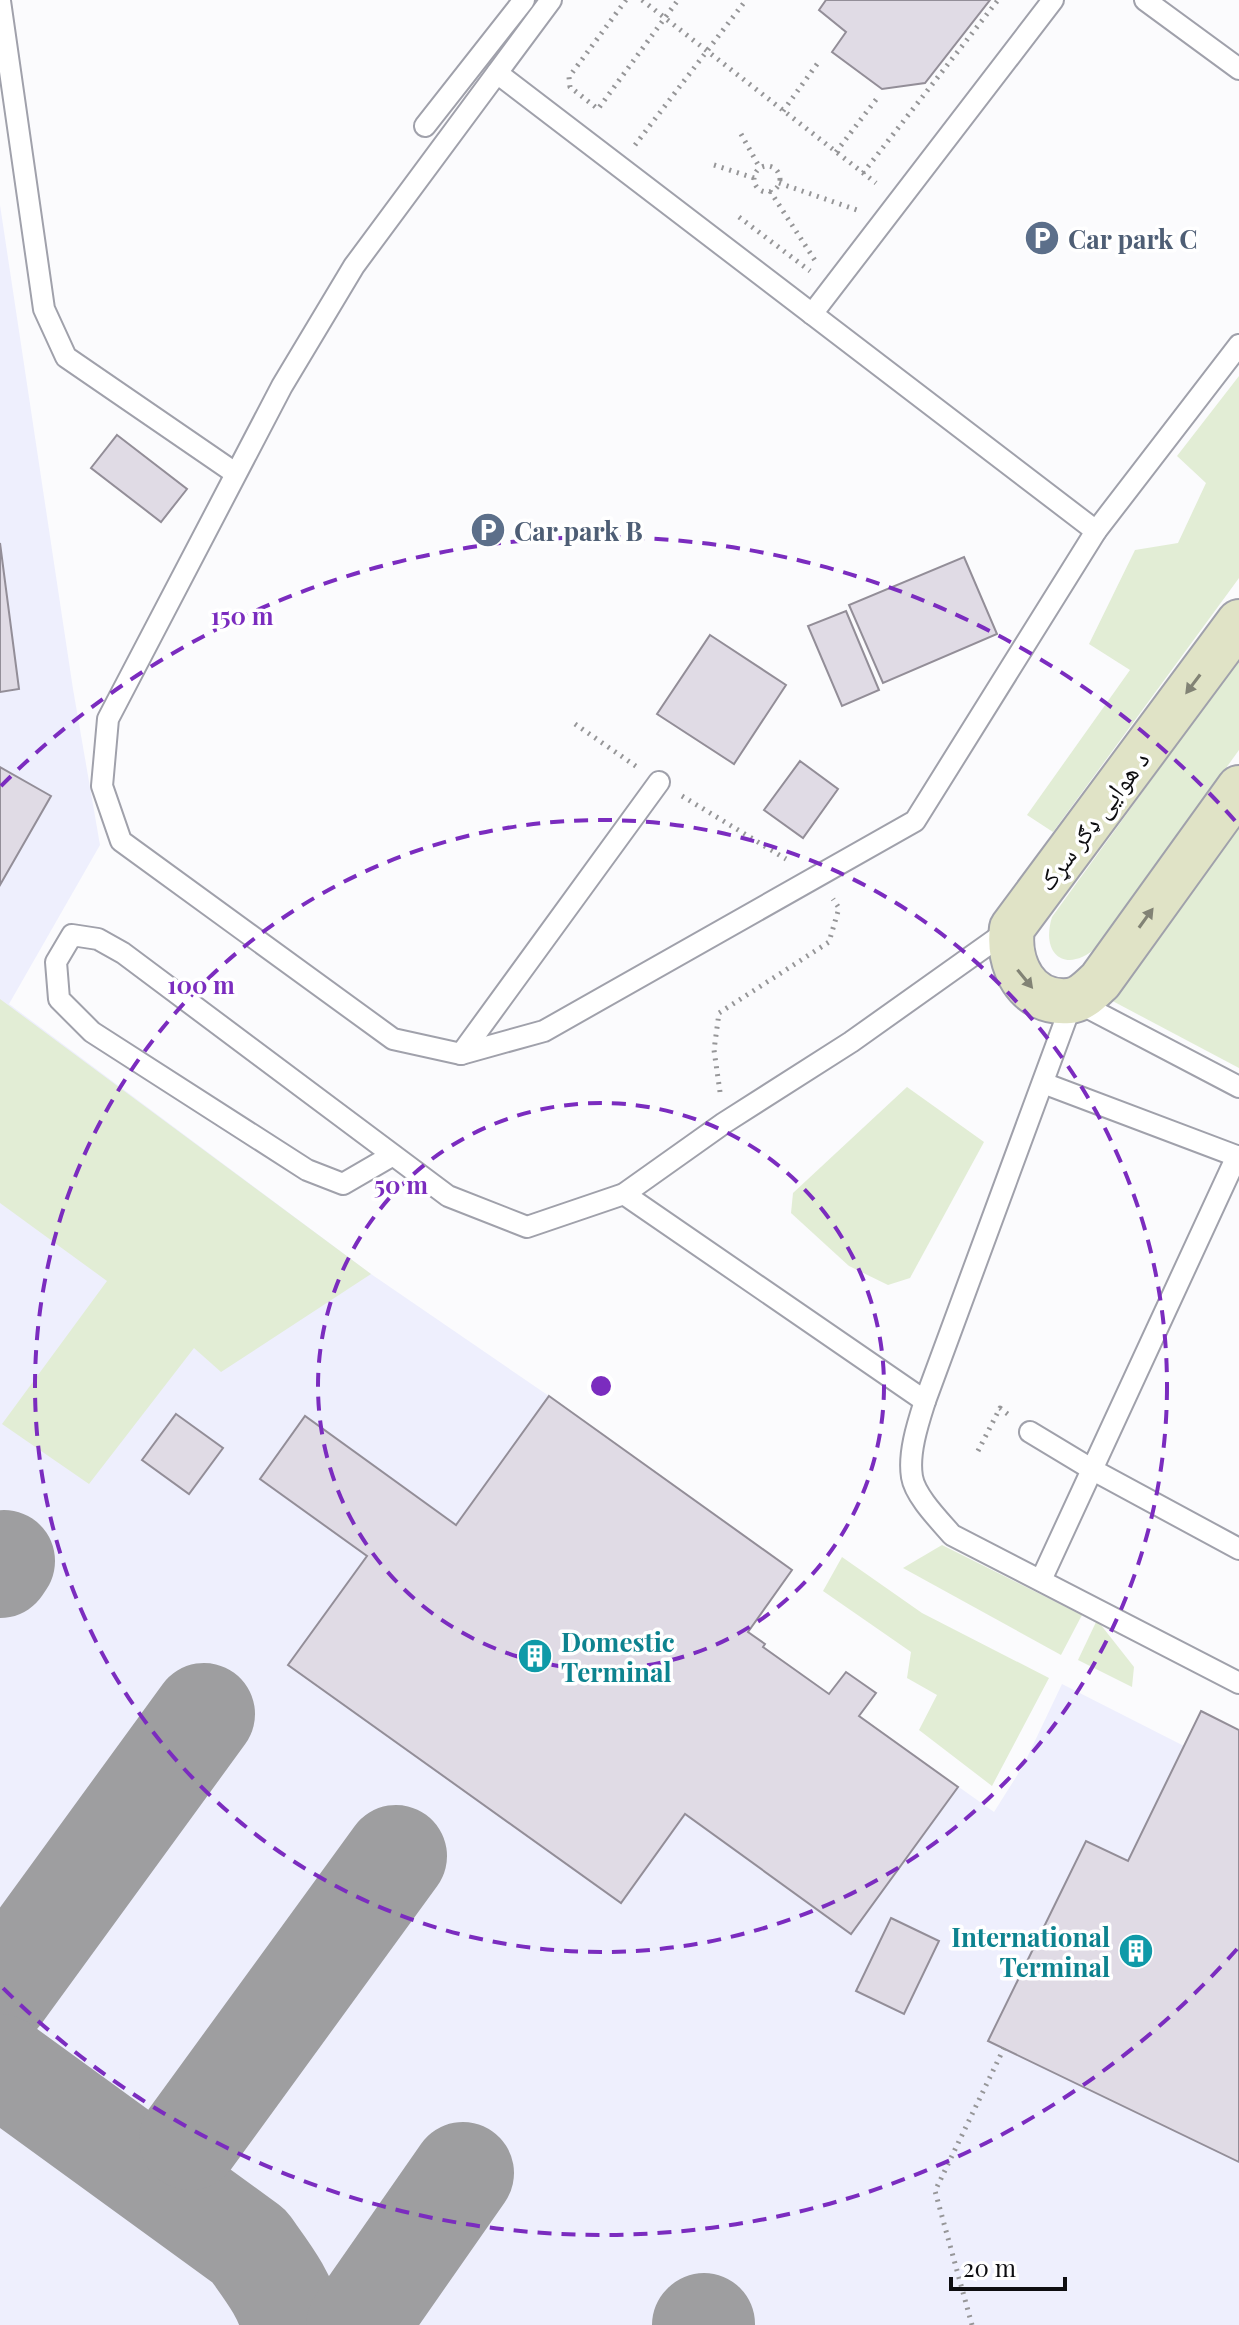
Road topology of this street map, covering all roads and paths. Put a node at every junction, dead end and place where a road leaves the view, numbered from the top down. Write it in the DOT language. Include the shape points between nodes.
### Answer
graph roads {
  1 [pos="524,0"];
  2 [pos="551,0"];
  3 [pos="626,0"];
  4 [pos="642,0"];
  5 [pos="678,0"];
  6 [pos="746,0"];
  7 [pos="998,0"];
  8 [pos="1053,0"];
  9 [pos="1145,0"];
  10 [pos="0,1"];
  11 [pos="664,18"];
  12 [pos="706,52"];
  13 [pos="820,60"];
  14 [pos="1239,69"];
  15 [pos="497,73"];
  16 [pos="878,97"];
  17 [pos="783,111"];
  18 [pos="425,126"];
  19 [pos="741,134"];
  20 [pos="638,141"];
  21 [pos="650,150"];
  22 [pos="836,152"];
  23 [pos="714,165"];
  24 [pos="619,166"];
  25 [pos="760,168"];
  26 [pos="863,173"];
  27 [pos="754,178"];
  28 [pos="779,183"];
  29 [pos="770,191"];
  30 [pos="899,201"];
  31 [pos="735,214"];
  32 [pos="885,219"];
  33 [pos="832,288"];
  34 [pos="812,314"];
  35 [pos="1239,345"];
  36 [pos="235,473"];
  37 [pos="1096,531"];
  38 [pos="1239,622"];
  39 [pos="575,724"];
  40 [pos="659,782"];
  41 [pos="1239,788"];
  42 [pos="816,878"];
  43 [pos="1012,928"];
  44 [pos="1087,991"];
  45 [pos="461,1054"];
  46 [pos="1043,1083"];
  47 [pos="1239,1087"];
  48 [pos="724,1123"];
  49 [pos="393,1155"];
  50 [pos="1238,1157"];
  51 [pos="624,1194"];
  52 [pos="925,1401"];
  53 [pos="1030,1432"];
  54 [pos="1093,1470"];
  55 [pos="1239,1549"];
  56 [pos="1041,1580"];
  57 [pos="1239,1683"];
  58 [pos="1004,2048"];
  59 [pos="972,2325"];
  1 -- 18 [label="lane"];
  2 -- 15 [label="lane"];
  3 -- 11 [label="path" via="569,77 570,87 598,109"];
  4 -- 11 [label="path"];
  5 -- 11 [label="path"];
  6 -- 12 [label="path"];
  7 -- 26 [label="path"];
  8 -- 30 [label="lane"];
  9 -- 14 [label="lane"];
  10 -- 36 [label="lane" via="44,309 66,357"];
  11 -- 12 [label="path"];
  12 -- 17 [label="path"];
  12 -- 20 [label="path"];
  13 -- 17 [label="path"];
  15 -- 24 [label="lane"];
  15 -- 36 [label="lane" via="354,266"];
  16 -- 22 [label="path"];
  17 -- 22 [label="path"];
  19 -- 25 [label="path"];
  20 -- 21 [label="path"];
  20 -- 24 [label="path"];
  22 -- 26 [label="path"];
  23 -- 27 [label="path"];
  24 -- 34 [label="lane"];
  25 -- 27 [label="path"];
  25 -- 28 [label="path" via="774,168"];
  26 -- 30 [label="path"];
  27 -- 29 [label="path" via="757,187"];
  28 -- 29 [label="path"];
  28 -- 32 [label="path"];
  29 -- 33 [label="path"];
  30 -- 32 [label="lane"];
  31 -- 33 [label="path"];
  32 -- 33 [label="lane"];
  33 -- 34 [label="lane"];
  34 -- 37 [label="lane"];
  35 -- 37 [label="lane"];
  36 -- 45 [label="lane" via="108,719 102,786 121,841 393,1039"];
  37 -- 42 [label="lane" via="915,821"];
  38 -- 43 [label="main road, د هوایی ډګر سړک, one-way"];
  39 -- 40 [label="path"];
  40 -- 42 [label="path"];
  40 -- 45 [label="lane"];
  44 -- 41 [label="main road, one-way"];
  42 -- 45 [label="lane" via="544,1031"];
  42 -- 48 [label="path" via="839,908 829,942 719,1013 714,1050"];
  43 -- 44 [label="main road, one-way" via="1013,962 1032,989 1049,998"];
  43 -- 48 [label="lane" via="851,1042"];
  44 -- 46 [label="lane"];
  44 -- 47 [label="lane"];
  46 -- 50 [label="lane"];
  46 -- 52 [label="lane"];
  48 -- 51 [label="lane"];
  49 -- 49 [label="lane" via="343,1184 307,1170 92,1032 59,999 56,962 72,935 98,939 123,953"];
  49 -- 51 [label="lane" via="448,1196 527,1227"];
  50 -- 54 [label="lane"];
  51 -- 52 [label="lane"];
  52 -- 56 [label="lane" via="912,1478 931,1511 952,1535"];
  53 -- 54 [label="lane"];
  54 -- 55 [label="lane"];
  54 -- 56 [label="lane"];
  56 -- 57 [label="lane"];
  58 -- 59 [label="path" via="935,2191"];
}
